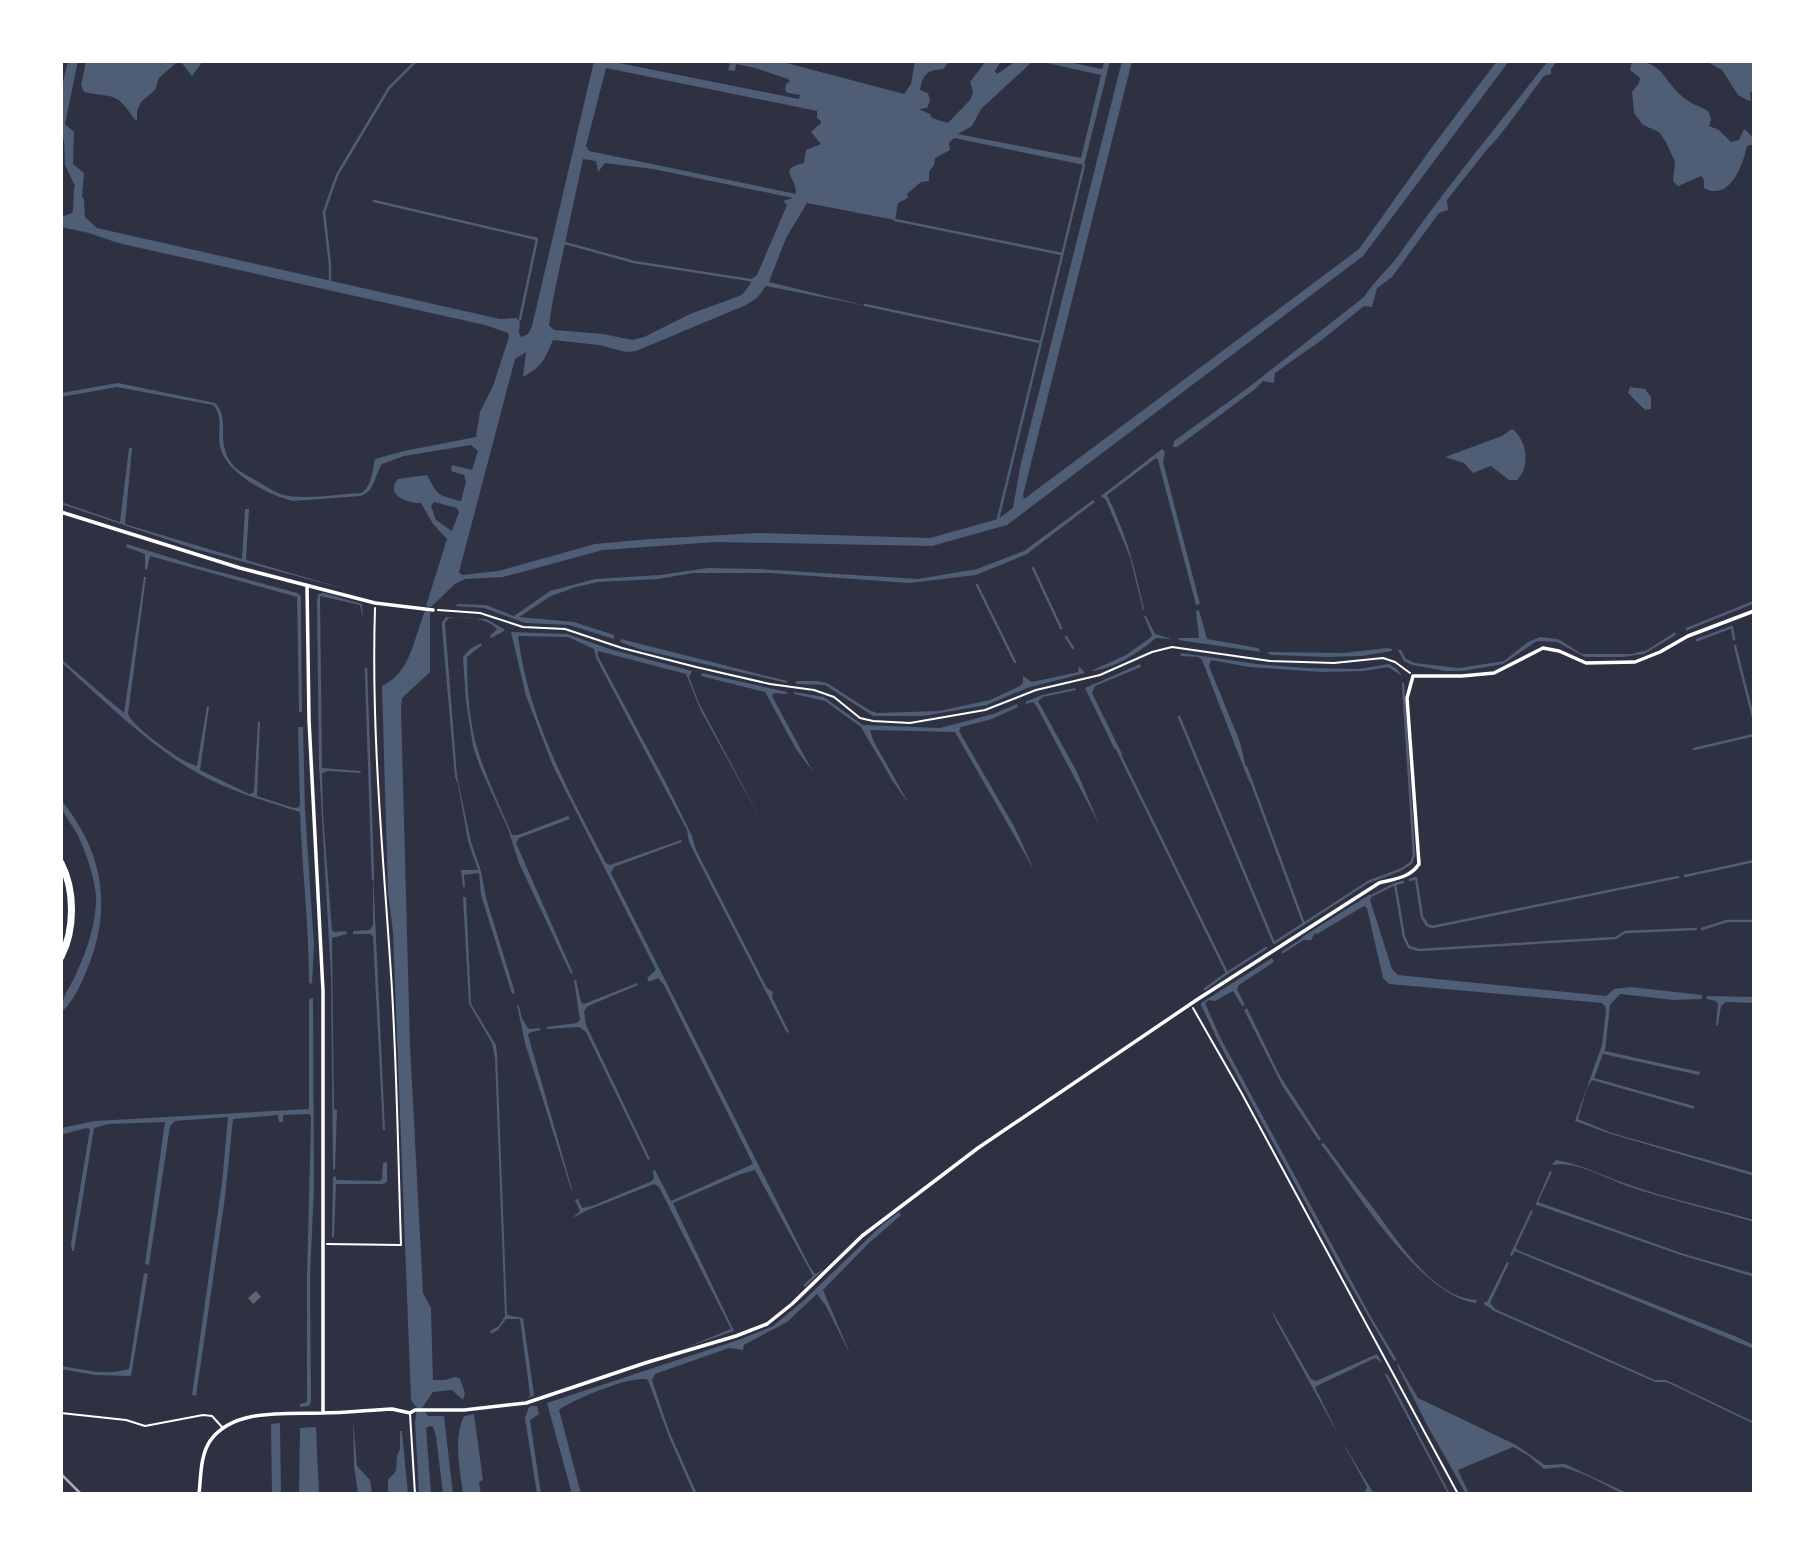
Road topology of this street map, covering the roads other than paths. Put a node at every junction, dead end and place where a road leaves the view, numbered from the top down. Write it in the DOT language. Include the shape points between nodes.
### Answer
graph roads {
  1 [pos="61,512"];
  2 [pos="307,585"];
  3 [pos="433,610"];
  4 [pos="1754,611"];
  5 [pos="61,863"];
  6 [pos="61,957"];
  7 [pos="413,1411"];
  8 [pos="61,1413"];
  9 [pos="323,1413"];
  10 [pos="222,1428"];
  11 [pos="199,1494"];
  12 [pos="415,1494"];
  1 -- 2 [label="street"];
  2 -- 3 [label="street" via="375,603"];
  2 -- 9 [label="street" via="323,991"];
  4 -- 7 [label="street" via="1635,662 1586,663 1543,648 1494,673 1413,676 1406,698 1419,864 1414,871 1379,883 968,1155 862,1236 767,1324 555,1395 509,1406"];
  5 -- 6 [label="highway" via="71,905 71,926"];
  7 -- 9 [label="street"];
  7 -- 12 [label="lane"];
  8 -- 10 [label="lane" via="145,1426 203,1415 212,1416"];
  9 -- 10 [label="street" via="263,1415"];
  10 -- 11 [label="street" via="203,1455"];
}
